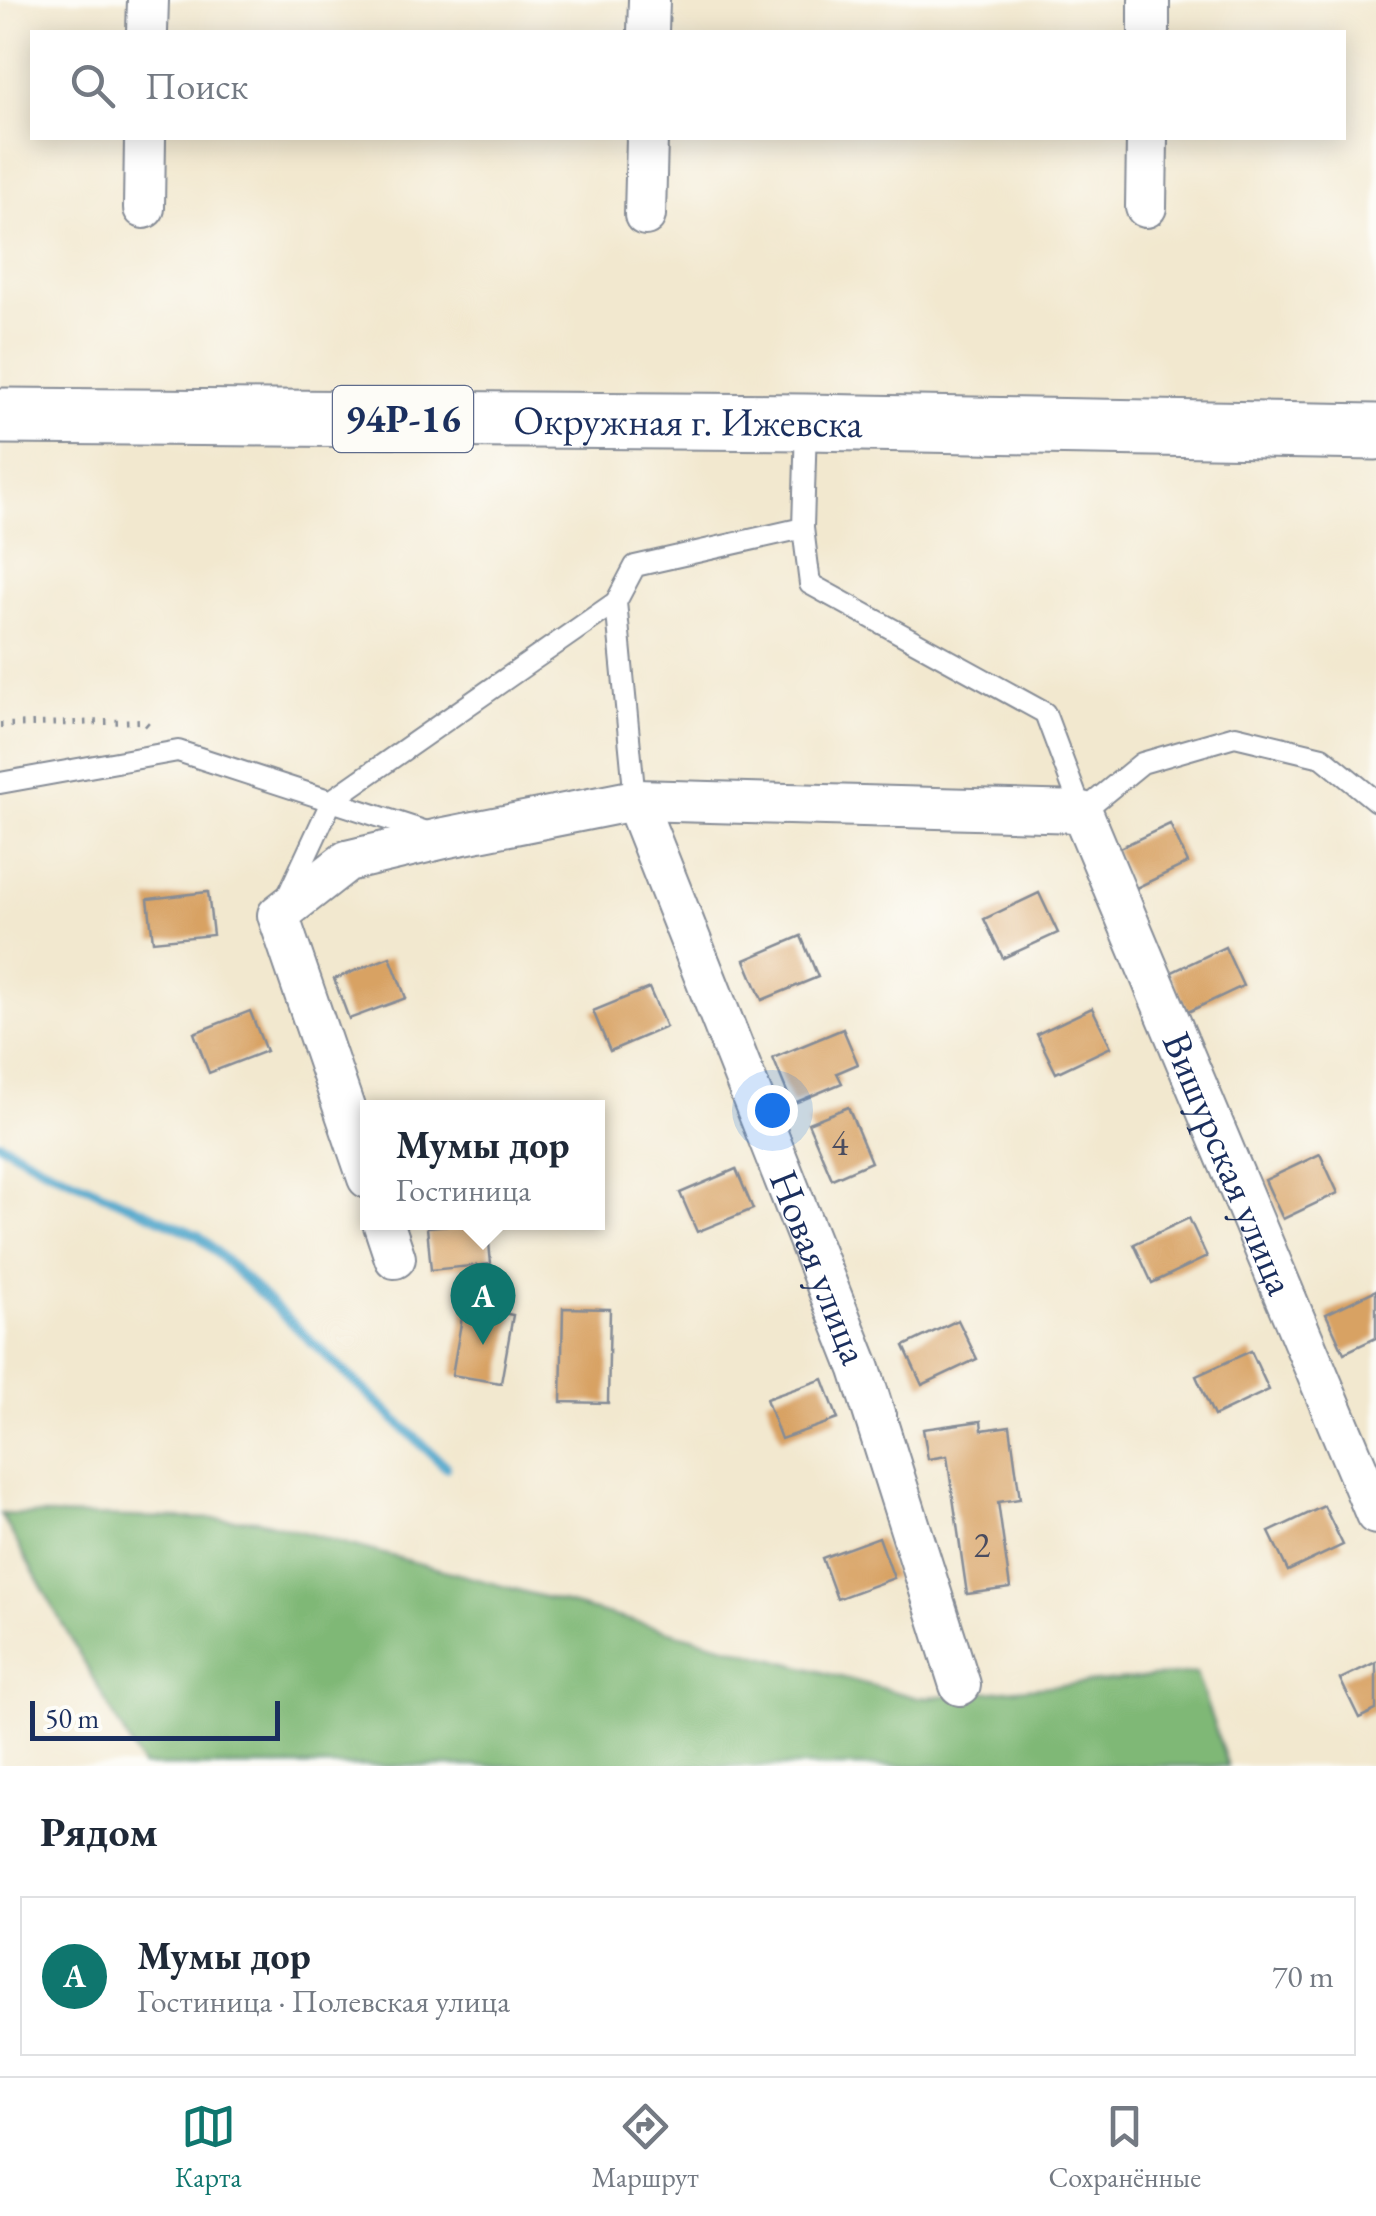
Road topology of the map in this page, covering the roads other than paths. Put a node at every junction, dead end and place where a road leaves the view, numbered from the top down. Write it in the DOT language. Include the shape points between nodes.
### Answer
graph roads {
  1 [pos="148,0"];
  2 [pos="649,0"];
  3 [pos="1149,0"];
  4 [pos="147,30"];
  5 [pos="648,30"];
  6 [pos="1149,30"];
  7 [pos="145,140"];
  8 [pos="646,140"];
  9 [pos="1148,140"];
  10 [pos="1146,207"];
  11 [pos="144,208"];
  12 [pos="645,215"];
  13 [pos="0,416"];
  14 [pos="806,422"];
  15 [pos="1376,432"];
  16 [pos="803,528"];
  17 [pos="616,602"];
  18 [pos="0,784"];
  19 [pos="332,800"];
  20 [pos="635,800"];
  21 [pos="1376,801"];
  22 [pos="1082,812"];
  23 [pos="444,838"];
  24 [pos="278,915"];
  25 [pos="360,1155"];
  26 [pos="1376,1514"];
  27 [pos="960,1685"];
  1 -- 4 [label="street"];
  2 -- 5 [label="street"];
  3 -- 6 [label="street"];
  7 -- 11 [label="street"];
  8 -- 12 [label="street"];
  9 -- 10 [label="street"];
  13 -- 14 [label="main road, Окружная г. Ижевска / 94Р-16"];
  14 -- 15 [label="main road, Окружная г. Ижевска / 94Р-16"];
  14 -- 16 [label="lane"];
  16 -- 17 [label="lane" via="635,566"];
  16 -- 22 [label="lane" via="810,584 1045,713"];
  17 -- 19 [label="lane"];
  17 -- 20 [label="lane"];
  18 -- 19 [label="lane" via="178,751"];
  19 -- 23 [label="lane"];
  19 -- 24 [label="lane"];
  20 -- 22 [label="street"];
  20 -- 23 [label="street"];
  20 -- 27 [label="street, Новая улица" via="860,1369"];
  21 -- 22 [label="lane" via="1322,757 1235,736 1142,763"];
  22 -- 26 [label="street, Вишурская улица"];
  23 -- 24 [label="street" via="346,862"];
  24 -- 25 [label="street"];
}
